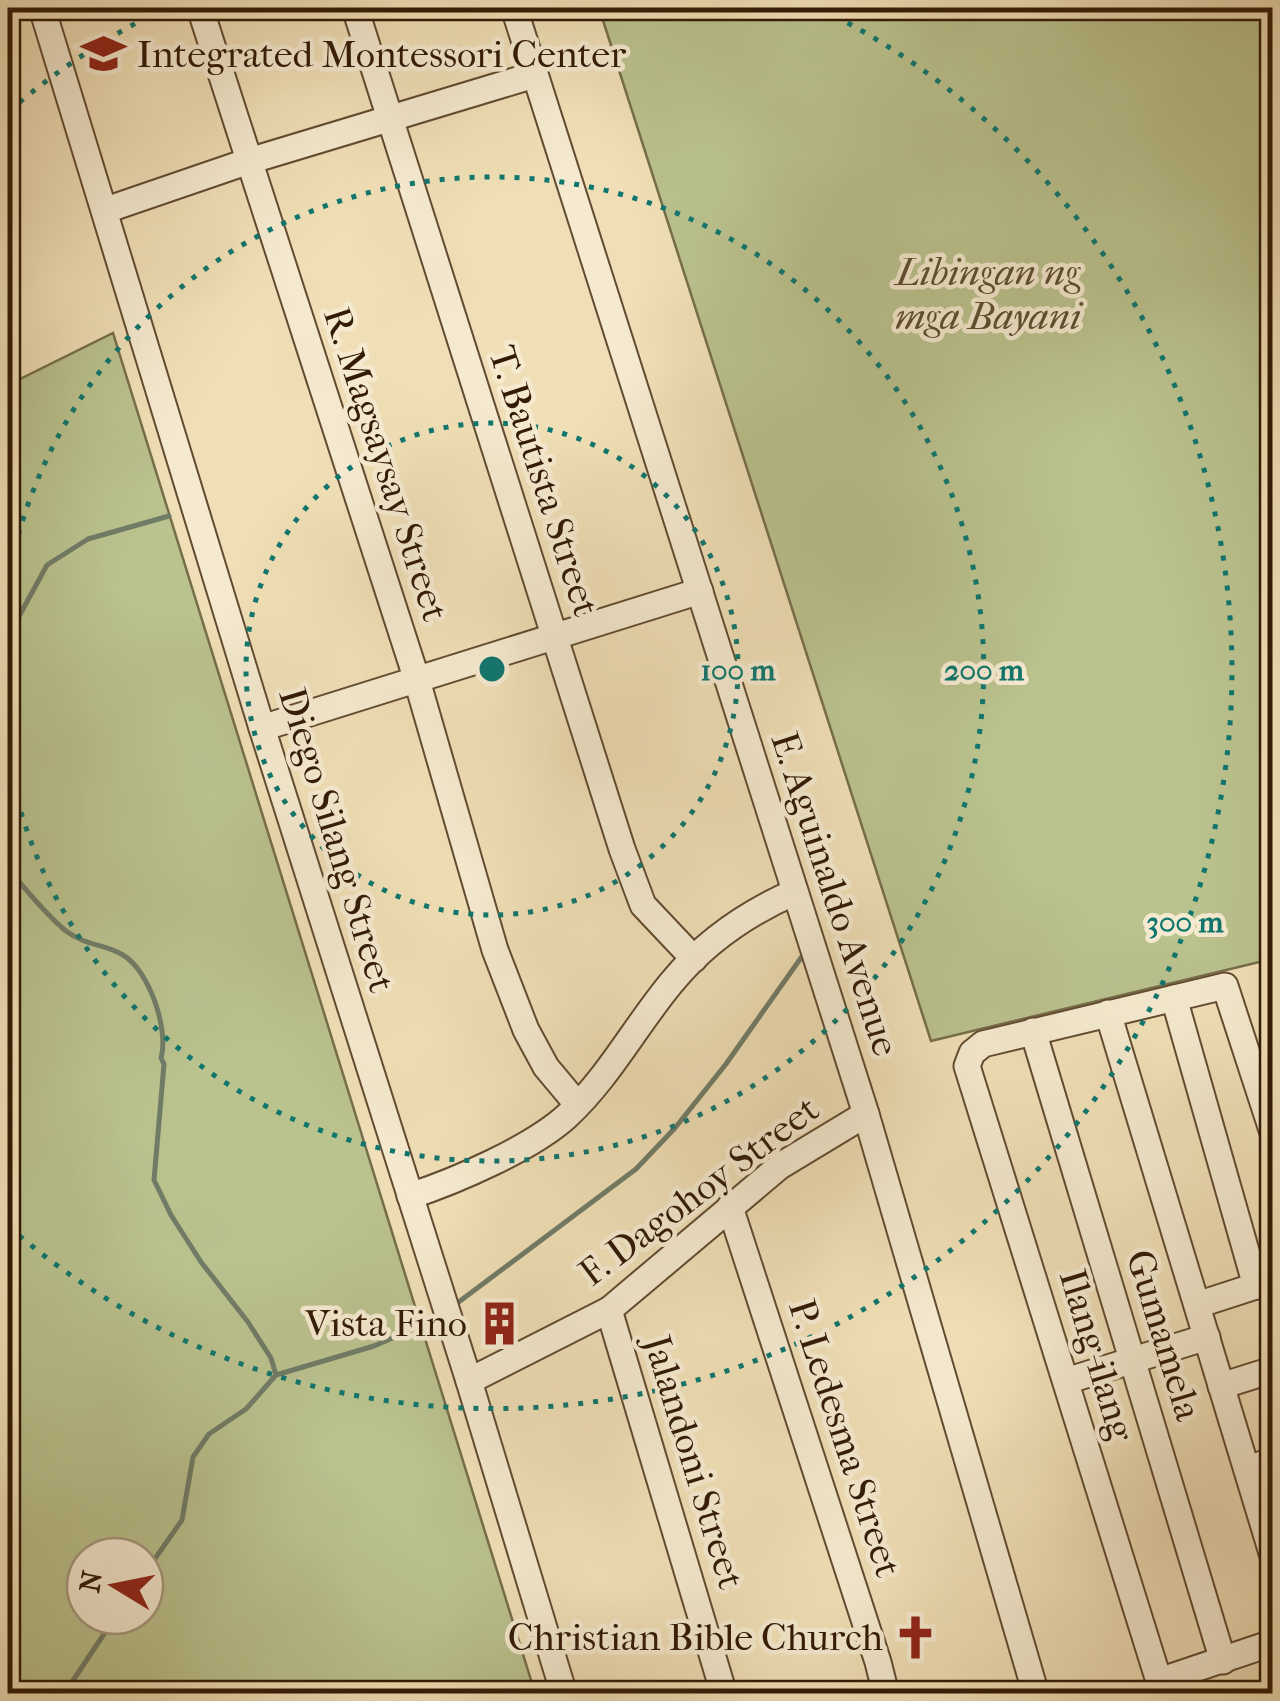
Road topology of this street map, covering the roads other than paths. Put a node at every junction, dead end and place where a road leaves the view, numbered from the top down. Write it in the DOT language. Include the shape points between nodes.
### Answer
graph roads {
  1 [pos="42,8"];
  2 [pos="200,8"];
  3 [pos="355,8"];
  4 [pos="514,8"];
  5 [pos="534,74"];
  6 [pos="390,119"];
  7 [pos="248,161"];
  8 [pos="106,210"];
  9 [pos="700,591"];
  10 [pos="555,637"];
  11 [pos="416,677"];
  12 [pos="262,728"];
  13 [pos="794,892"];
  14 [pos="694,959"];
  15 [pos="1174,998"];
  16 [pos="1108,1013"];
  17 [pos="1034,1031"];
  18 [pos="577,1104"];
  19 [pos="866,1114"];
  20 [pos="1272,1130"];
  21 [pos="410,1196"];
  22 [pos="730,1207"];
  23 [pos="1264,1283"];
  24 [pos="1197,1305"];
  25 [pos="609,1310"];
  26 [pos="1206,1337"];
  27 [pos="1133,1360"];
  28 [pos="1272,1370"];
  29 [pos="470,1381"];
  30 [pos="1066,1381"];
  31 [pos="1221,1386"];
  32 [pos="1272,1461"];
  33 [pos="1246,1469"];
  34 [pos="1272,1547"];
  35 [pos="1272,1643"];
  36 [pos="1224,1661"];
  37 [pos="1161,1687"];
  38 [pos="564,1694"];
  39 [pos="724,1694"];
  40 [pos="886,1694"];
  41 [pos="1036,1694"];
  1 -- 8 [label="street, Diego Silang Street"];
  2 -- 7 [label="street, R. Magsaysay Street"];
  3 -- 6 [label="street, T. Bautista Street"];
  4 -- 5 [label="street, E. Aguinaldo Avenue"];
  5 -- 6 [label="street"];
  5 -- 9 [label="street, E. Aguinaldo Avenue"];
  6 -- 7 [label="street"];
  6 -- 10 [label="street, T. Bautista Street"];
  7 -- 8 [label="street"];
  7 -- 11 [label="street, R. Magsaysay Street"];
  8 -- 12 [label="street, Diego Silang Street"];
  9 -- 10 [label="street"];
  9 -- 13 [label="street, E. Aguinaldo Avenue"];
  10 -- 11 [label="street"];
  10 -- 14 [label="street, T. Bautista Street" via="644,905"];
  11 -- 12 [label="street"];
  11 -- 18 [label="street, R. Magsaysay Street" via="495,950 526,1030"];
  12 -- 21 [label="street, Diego Silang Street"];
  13 -- 14 [label="street" via="757,908"];
  13 -- 19 [label="street, E. Aguinaldo Avenue"];
  14 -- 18 [label="street"];
  15 -- 16 [label="street"];
  15 -- 20 [label="street" via="1218,985 1228,989"];
  15 -- 23 [label="street"];
  16 -- 17 [label="street"];
  16 -- 24 [label="street"];
  17 -- 27 [label="street, Gumamela"];
  17 -- 30 [label="street, Ilang-ilang" via="982,1044 966,1066"];
  18 -- 21 [label="street" via="520,1146"];
  19 -- 22 [label="street, F. Dagohoy Street" via="780,1166"];
  19 -- 41 [label="street, E. Aguinaldo Avenue"];
  21 -- 29 [label="street, Diego Silang Street"];
  22 -- 25 [label="street, F. Dagohoy Street"];
  22 -- 40 [label="street, P. Ledesma Street"];
  23 -- 24 [label="street"];
  24 -- 26 [label="street"];
  25 -- 29 [label="street, F. Dagohoy Street"];
  25 -- 39 [label="street, Jalandoni Street"];
  26 -- 27 [label="street"];
  26 -- 31 [label="street"];
  27 -- 30 [label="street"];
  27 -- 36 [label="street, Gumamela"];
  28 -- 31 [label="street"];
  29 -- 38 [label="street, Diego Silang Street"];
  30 -- 37 [label="street, Ilang-ilang"];
  31 -- 33 [label="street"];
  32 -- 33 [label="street"];
  33 -- 34 [label="street"];
  35 -- 36 [label="street"];
  36 -- 37 [label="street"];
}
